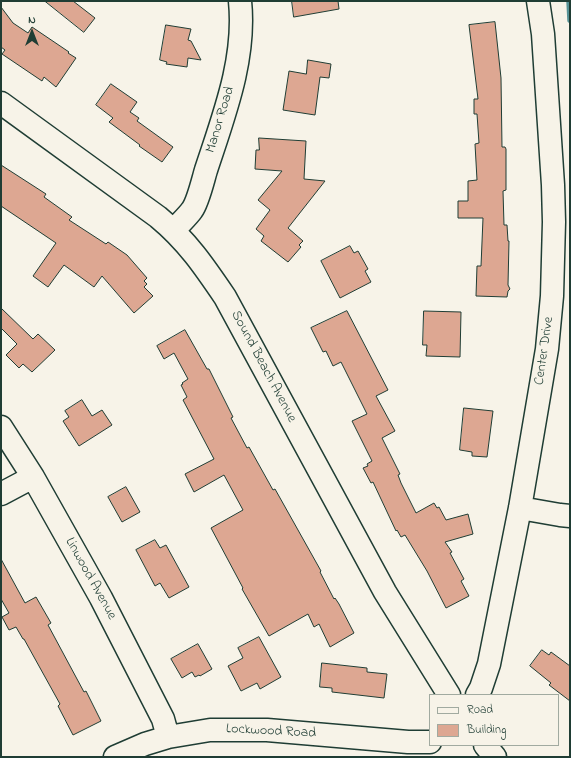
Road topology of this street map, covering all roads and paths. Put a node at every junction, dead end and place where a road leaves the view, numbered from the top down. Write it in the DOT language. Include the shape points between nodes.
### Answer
graph roads {
  1 [pos="240,1"];
  2 [pos="538,1"];
  3 [pos="1,104"];
  4 [pos="174,230"];
  5 [pos="1,427"];
  6 [pos="33,477"];
  7 [pos="1,494"];
  8 [pos="520,508"];
  9 [pos="570,516"];
  10 [pos="448,694"];
  11 [pos="478,694"];
  12 [pos="168,737"];
  13 [pos="429,742"];
  14 [pos="486,746"];
  15 [pos="115,757"];
  16 [pos="496,757"];
  1 -- 4 [label="street, Manor Road" via="240,48 226,110 193,209"];
  2 -- 8 [label="street, Center Drive" via="543,34 553,185 552,296 547,349"];
  3 -- 4 [label="street, Sound Beach Avenue"];
  4 -- 10 [label="street, Sound Beach Avenue" via="195,254 225,297 385,592"];
  5 -- 6 [label="street, Linwood Avenue"];
  6 -- 7 [label="street"];
  6 -- 12 [label="street, Linwood Avenue" via="108,611 163,719"];
  8 -- 9 [label="street"];
  8 -- 11 [label="street, Center Drive" via="489,664"];
  12 -- 13 [label="street, Lockwood Road" via="210,730 267,730"];
  12 -- 15 [label="street, Lockwood Road"];
  14 -- 16 [label="street"];
}
